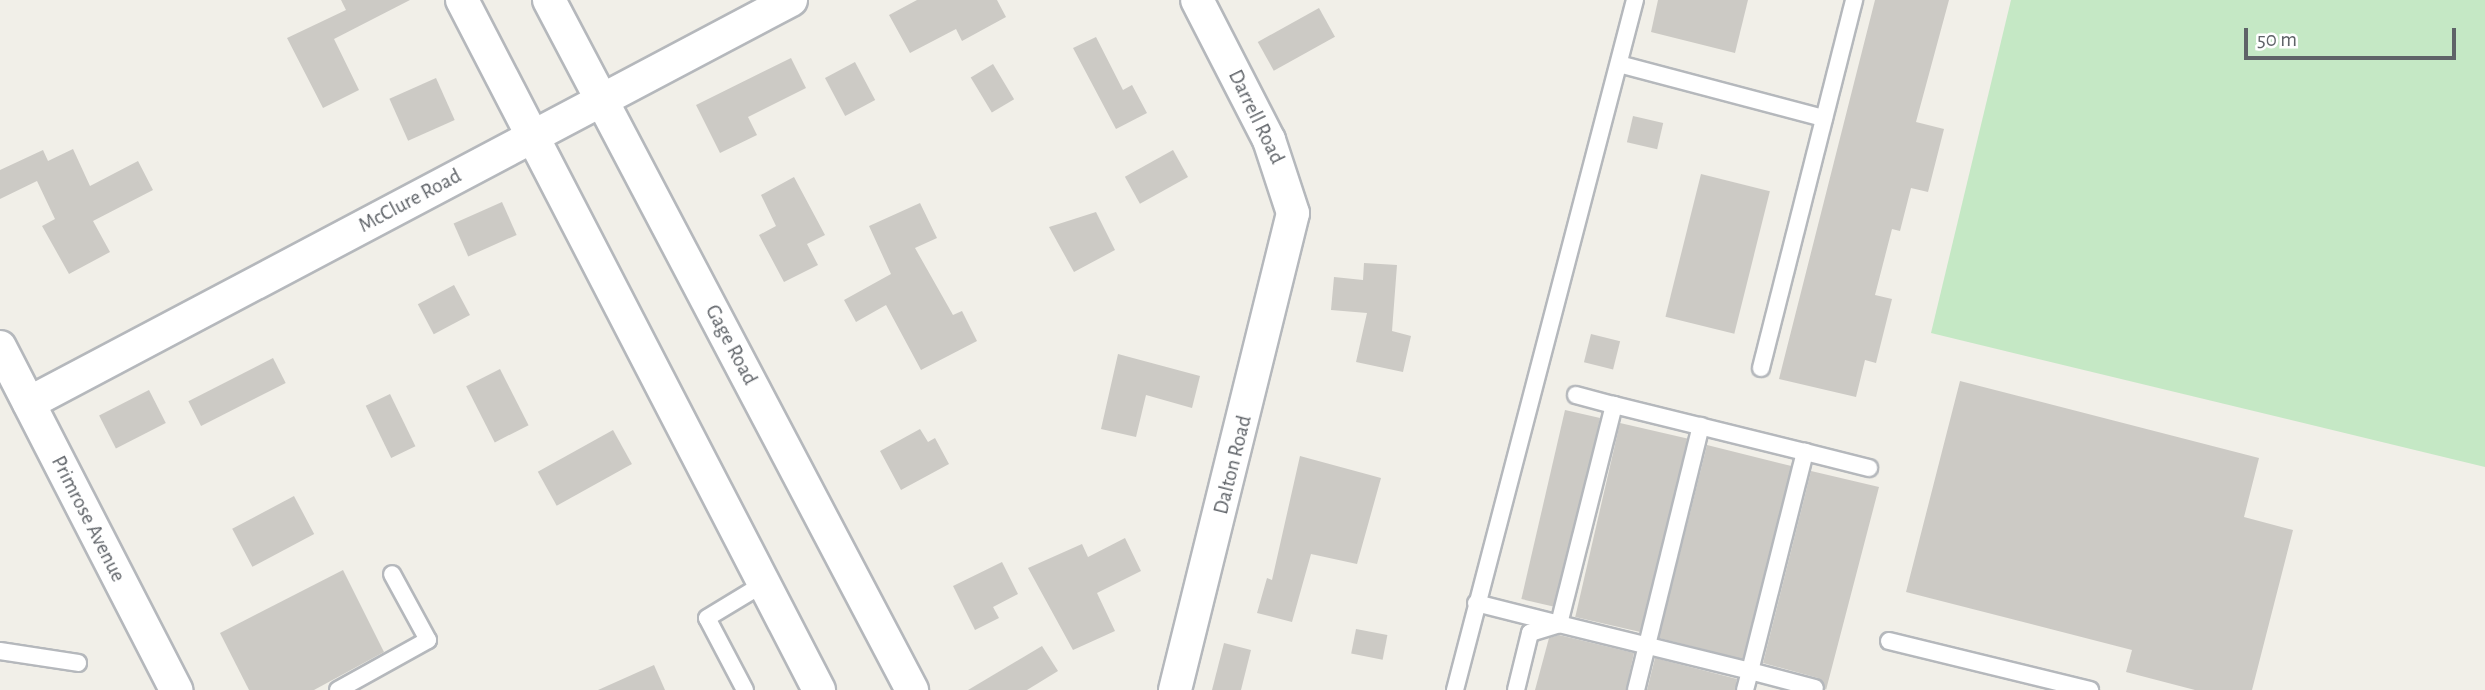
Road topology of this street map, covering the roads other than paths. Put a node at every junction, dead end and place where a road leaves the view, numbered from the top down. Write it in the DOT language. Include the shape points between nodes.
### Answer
graph roads {
  1 [pos="462,0"];
  2 [pos="549,0"];
  3 [pos="791,0"];
  4 [pos="1197,0"];
  5 [pos="1635,0"];
  6 [pos="1854,0"];
  7 [pos="1619,64"];
  8 [pos="601,100"];
  9 [pos="1824,118"];
  10 [pos="533,136"];
  11 [pos="1291,241"];
  12 [pos="0,347"];
  13 [pos="1761,368"];
  14 [pos="1576,395"];
  15 [pos="29,402"];
  16 [pos="1614,405"];
  17 [pos="1701,426"];
  18 [pos="1805,452"];
  19 [pos="1869,468"];
  20 [pos="392,574"];
  21 [pos="760,586"];
  22 [pos="1476,603"];
  23 [pos="1559,624"];
  24 [pos="1889,641"];
  25 [pos="1646,646"];
  26 [pos="0,651"];
  27 [pos="78,663"];
  28 [pos="1749,671"];
  29 [pos="1815,688"];
  30 [pos="176,690"];
  31 [pos="338,690"];
  32 [pos="745,690"];
  33 [pos="819,690"];
  34 [pos="912,690"];
  35 [pos="1175,690"];
  36 [pos="1455,690"];
  37 [pos="1516,690"];
  38 [pos="1636,690"];
  39 [pos="1745,690"];
  40 [pos="2091,690"];
  1 -- 10 [label="street"];
  2 -- 8 [label="street, Gage Road"];
  3 -- 8 [label="street, McClure Road"];
  4 -- 11 [label="street, Darrell Road" via="1289,190"];
  5 -- 7 [label="lane"];
  6 -- 9 [label="lane"];
  7 -- 9 [label="lane"];
  7 -- 22 [label="lane"];
  8 -- 10 [label="street, McClure Road"];
  8 -- 34 [label="street, Gage Road"];
  9 -- 13 [label="lane"];
  10 -- 15 [label="street, McClure Road"];
  10 -- 21 [label="street"];
  11 -- 35 [label="street, Dalton Road"];
  12 -- 15 [label="street, Primrose Avenue"];
  14 -- 16 [label="lane"];
  15 -- 30 [label="street, Primrose Avenue"];
  16 -- 17 [label="lane"];
  16 -- 23 [label="lane"];
  17 -- 18 [label="lane"];
  17 -- 25 [label="lane"];
  18 -- 19 [label="lane"];
  18 -- 28 [label="lane"];
  20 -- 31 [label="lane" via="428,640"];
  21 -- 32 [label="lane" via="708,618"];
  21 -- 33 [label="street"];
  22 -- 23 [label="lane"];
  22 -- 36 [label="lane"];
  23 -- 25 [label="lane"];
  23 -- 37 [label="lane" via="1530,633"];
  24 -- 40 [label="lane"];
  25 -- 28 [label="lane"];
  25 -- 38 [label="lane"];
  26 -- 27 [label="lane"];
  28 -- 29 [label="lane"];
  28 -- 39 [label="lane"];
}
